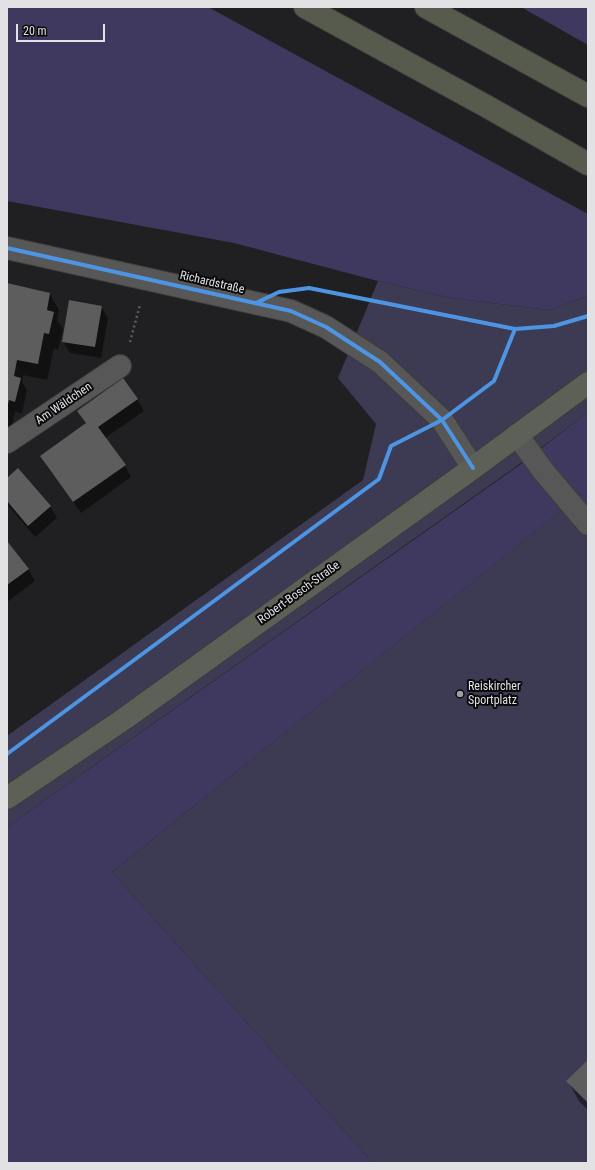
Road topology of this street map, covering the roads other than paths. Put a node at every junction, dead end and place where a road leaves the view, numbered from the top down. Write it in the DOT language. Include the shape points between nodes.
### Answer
graph roads {
  1 [pos="305,7"];
  2 [pos="426,7"];
  3 [pos="588,96"];
  4 [pos="588,164"];
  5 [pos="7,248"];
  6 [pos="120,366"];
  7 [pos="588,383"];
  8 [pos="517,435"];
  9 [pos="7,442"];
  10 [pos="474,468"];
  11 [pos="588,524"];
  12 [pos="7,798"];
  1 -- 4 [label="highway"];
  2 -- 3 [label="highway"];
  5 -- 10 [label="street, Richardstraße" via="291,311 326,327 380,362 442,420"];
  6 -- 9 [label="street, Am Wäldchen"];
  7 -- 8 [label="main road, Robert-Bosch-Straße"];
  8 -- 10 [label="main road, Robert-Bosch-Straße"];
  8 -- 11 [label="street"];
  10 -- 12 [label="main road, Robert-Bosch-Straße" via="130,714"];
}
